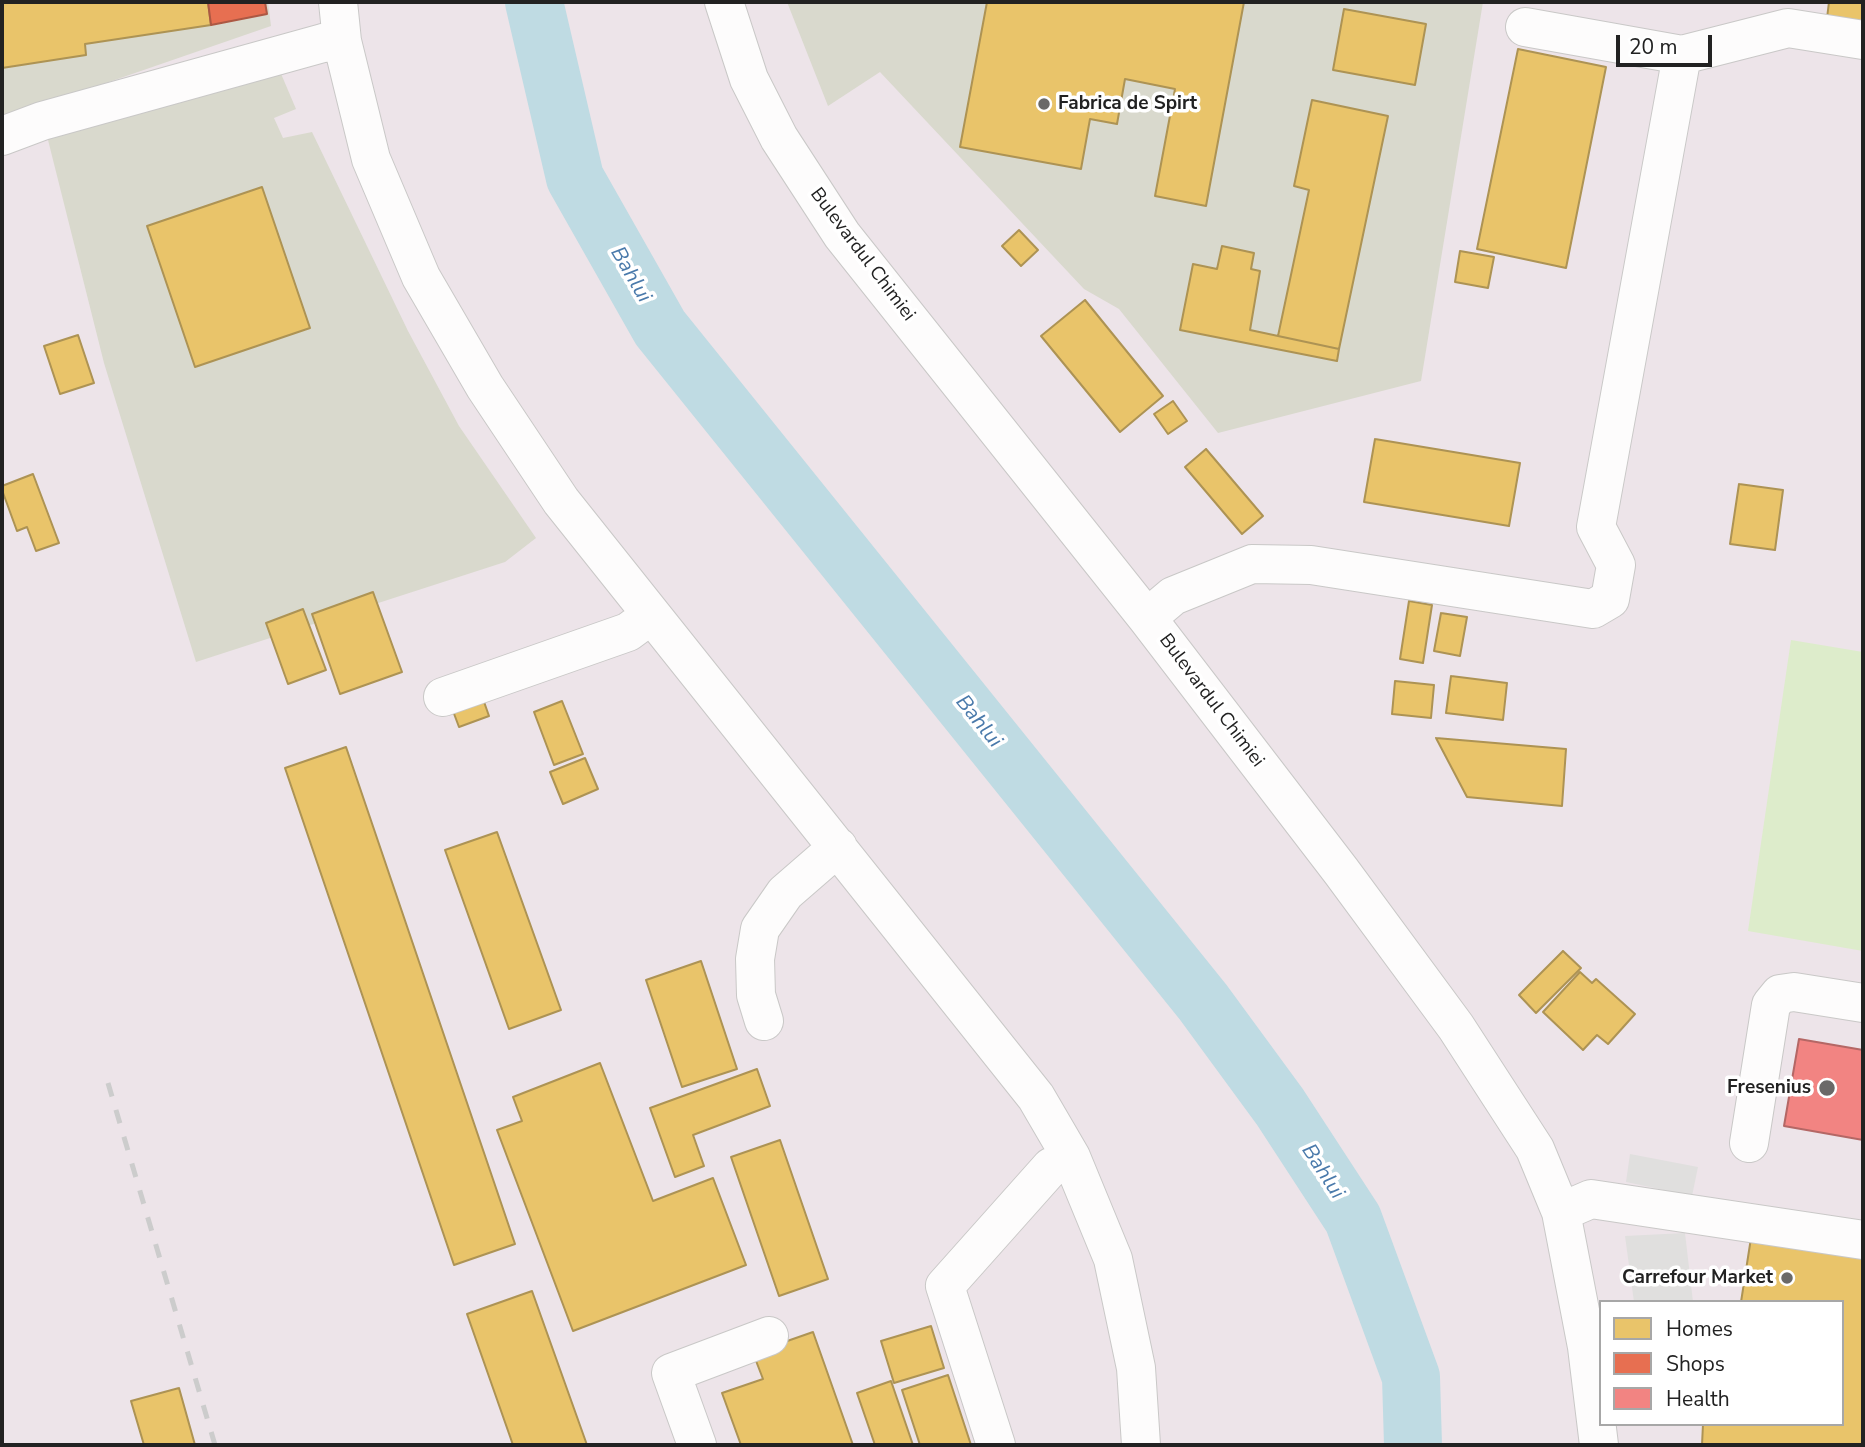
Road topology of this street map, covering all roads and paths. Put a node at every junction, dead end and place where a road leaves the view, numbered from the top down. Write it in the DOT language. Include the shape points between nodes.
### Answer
graph roads {
  1 [pos="338,2"];
  2 [pos="724,2"];
  3 [pos="1790,15"];
  4 [pos="1525,27"];
  5 [pos="1863,40"];
  6 [pos="342,41"];
  7 [pos="1682,55"];
  8 [pos="2,136"];
  9 [pos="651,615"];
  10 [pos="1147,618"];
  11 [pos="443,697"];
  12 [pos="838,847"];
  13 [pos="1863,1003"];
  14 [pos="764,1021"];
  15 [pos="1749,1143"];
  16 [pos="1071,1157"];
  17 [pos="1561,1212"];
  18 [pos="1863,1240"];
  19 [pos="769,1336"];
  20 [pos="697,1445"];
  21 [pos="996,1445"];
  22 [pos="1142,1445"];
  23 [pos="1599,1445"];
  1 -- 6 [label="street"];
  2 -- 10 [label="street, Bulevardul Chimiei" via="748,79 779,138 842,235"];
  3 -- 5 [label="street"];
  3 -- 7 [label="street"];
  4 -- 7 [label="street"];
  6 -- 8 [label="street" via="42,121"];
  6 -- 9 [label="street" via="371,159 421,277 485,387 561,501"];
  7 -- 10 [label="street" via="1596,527 1616,565 1610,599 1593,609 1311,565 1252,564 1173,596"];
  9 -- 11 [label="street" via="628,632"];
  9 -- 12 [label="street"];
  10 -- 17 [label="street, Bulevardul Chimiei" via="1456,1027 1535,1149"];
  12 -- 14 [label="street" via="785,893 760,929 755,983"];
  12 -- 16 [label="street" via="1036,1097"];
  13 -- 15 [label="street" via="1794,992 1780,994 1771,1005"];
  16 -- 21 [label="street" via="1051,1167 945,1286"];
  16 -- 22 [label="street" via="1113,1259 1136,1368"];
  17 -- 18 [label="street" via="1591,1199"];
  17 -- 23 [label="street, Bulevardul Chimiei" via="1587,1347"];
  19 -- 20 [label="street" via="671,1373"];
}
